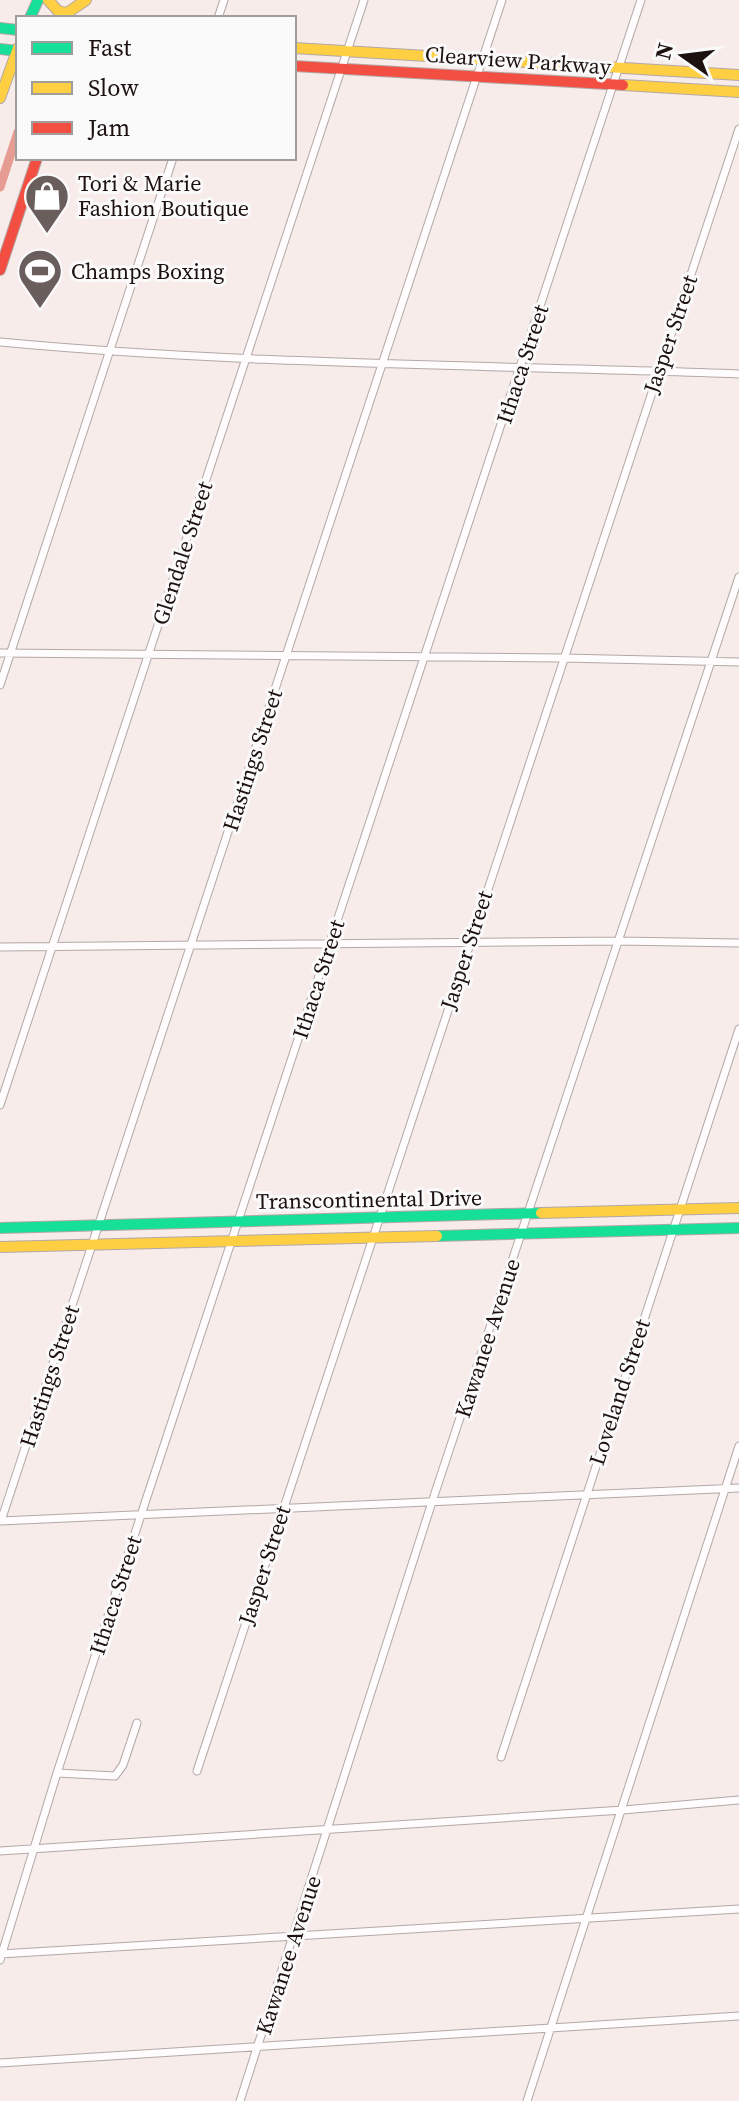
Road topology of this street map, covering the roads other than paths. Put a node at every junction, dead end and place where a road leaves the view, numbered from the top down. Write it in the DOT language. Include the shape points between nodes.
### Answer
graph roads {
  1 [pos="48,0"];
  2 [pos="87,0"];
  3 [pos="364,0"];
  4 [pos="502,0"];
  5 [pos="641,0"];
  6 [pos="296,48"];
  7 [pos="347,51"];
  8 [pos="16,55"];
  9 [pos="483,59"];
  10 [pos="296,66"];
  11 [pos="619,67"];
  12 [pos="342,69"];
  13 [pos="739,75"];
  14 [pos="477,77"];
  15 [pos="16,79"];
  16 [pos="613,86"];
  17 [pos="739,92"];
  18 [pos="0,97"];
  19 [pos="739,129"];
  20 [pos="36,160"];
  21 [pos="172,160"];
  22 [pos="0,270"];
  23 [pos="0,342"];
  24 [pos="109,352"];
  25 [pos="245,358"];
  26 [pos="384,362"];
  27 [pos="521,367"];
  28 [pos="658,371"];
  29 [pos="739,374"];
  30 [pos="739,577"];
  31 [pos="0,653"];
  32 [pos="10,654"];
  33 [pos="286,655"];
  34 [pos="148,656"];
  35 [pos="423,657"];
  36 [pos="563,658"];
  37 [pos="739,662"];
  38 [pos="711,663"];
  39 [pos="0,685"];
  40 [pos="619,941"];
  41 [pos="331,943"];
  42 [pos="469,943"];
  43 [pos="739,943"];
  44 [pos="190,945"];
  45 [pos="0,947"];
  46 [pos="52,947"];
  47 [pos="739,1029"];
  48 [pos="0,1105"];
  49 [pos="739,1208"];
  50 [pos="679,1210"];
  51 [pos="527,1214"];
  52 [pos="377,1218"];
  53 [pos="238,1222"];
  54 [pos="99,1227"];
  55 [pos="0,1228"];
  56 [pos="739,1228"];
  57 [pos="671,1230"];
  58 [pos="521,1233"];
  59 [pos="371,1238"];
  60 [pos="232,1241"];
  61 [pos="93,1243"];
  62 [pos="0,1247"];
  63 [pos="739,1446"];
  64 [pos="739,1488"];
  65 [pos="726,1489"];
  66 [pos="586,1495"];
  67 [pos="432,1502"];
  68 [pos="282,1510"];
  69 [pos="141,1515"];
  70 [pos="0,1521"];
  71 [pos="137,1723"];
  72 [pos="501,1757"];
  73 [pos="197,1771"];
  74 [pos="57,1773"];
  75 [pos="739,1800"];
  76 [pos="623,1810"];
  77 [pos="329,1829"];
  78 [pos="35,1848"];
  79 [pos="0,1851"];
  80 [pos="739,1909"];
  81 [pos="586,1919"];
  82 [pos="294,1936"];
  83 [pos="1,1956"];
  84 [pos="739,2016"];
  85 [pos="551,2028"];
  86 [pos="257,2047"];
  87 [pos="0,2063"];
  88 [pos="240,2101"];
  89 [pos="527,2101"];
  1 -- 2 [label="street" via="67,13"];
  3 -- 7 [label="street, Glendale Street"];
  4 -- 9 [label="street, Hastings Street"];
  5 -- 11 [label="street, Ithaca Street"];
  6 -- 7 [label="street, Clearview Parkway"];
  7 -- 9 [label="street, Clearview Parkway"];
  7 -- 12 [label="street, Glendale Street"];
  8 -- 18 [label="street"];
  9 -- 11 [label="street, Clearview Parkway"];
  9 -- 14 [label="street, Hastings Street"];
  10 -- 12 [label="street, Clearview Parkway"];
  11 -- 13 [label="street, Clearview Parkway"];
  11 -- 16 [label="street, Ithaca Street"];
  12 -- 14 [label="street, Clearview Parkway"];
  12 -- 25 [label="street, Glendale Street"];
  14 -- 16 [label="street, Clearview Parkway"];
  14 -- 26 [label="street, Hastings Street"];
  15 -- 18 [label="street"];
  16 -- 17 [label="street, Clearview Parkway"];
  16 -- 27 [label="street, Ithaca Street"];
  19 -- 28 [label="street, Jasper Street"];
  20 -- 22 [label="street"];
  21 -- 24 [label="street"];
  23 -- 24 [label="street"];
  24 -- 25 [label="street"];
  24 -- 32 [label="street"];
  25 -- 26 [label="street"];
  25 -- 34 [label="street, Glendale Street"];
  26 -- 27 [label="street"];
  26 -- 33 [label="street, Hastings Street"];
  27 -- 28 [label="street"];
  27 -- 35 [label="street, Ithaca Street"];
  28 -- 29 [label="street"];
  28 -- 36 [label="street, Jasper Street"];
  30 -- 38 [label="street, Kawanee Avenue"];
  31 -- 32 [label="street"];
  32 -- 34 [label="street"];
  32 -- 39 [label="street"];
  33 -- 34 [label="street"];
  33 -- 35 [label="street"];
  33 -- 44 [label="street, Hastings Street"];
  34 -- 46 [label="street, Glendale Street"];
  35 -- 36 [label="street"];
  35 -- 41 [label="street, Ithaca Street"];
  36 -- 38 [label="street"];
  36 -- 42 [label="street, Jasper Street"];
  37 -- 38 [label="street"];
  38 -- 40 [label="street, Kawanee Avenue"];
  40 -- 42 [label="street"];
  40 -- 43 [label="street"];
  40 -- 51 [label="street, Kawanee Avenue"];
  41 -- 42 [label="street"];
  41 -- 44 [label="street"];
  41 -- 53 [label="street, Ithaca Street"];
  42 -- 52 [label="street, Jasper Street"];
  44 -- 46 [label="street"];
  44 -- 54 [label="street, Hastings Street"];
  45 -- 46 [label="street"];
  46 -- 48 [label="street, Glendale Street"];
  47 -- 50 [label="street, Loveland Street"];
  49 -- 50 [label="street, Transcontinental Drive"];
  50 -- 51 [label="street, Transcontinental Drive"];
  50 -- 57 [label="street, Loveland Street"];
  51 -- 52 [label="street, Transcontinental Drive"];
  51 -- 58 [label="street, Kawanee Avenue"];
  52 -- 53 [label="street, Transcontinental Drive"];
  52 -- 59 [label="street, Jasper Street"];
  53 -- 54 [label="street, Transcontinental Drive"];
  53 -- 60 [label="street, Ithaca Street"];
  54 -- 55 [label="street, Transcontinental Drive"];
  54 -- 61 [label="street, Hastings Street"];
  56 -- 57 [label="street, Transcontinental Drive"];
  57 -- 58 [label="street, Transcontinental Drive"];
  57 -- 66 [label="street, Loveland Street"];
  58 -- 59 [label="street, Transcontinental Drive"];
  58 -- 67 [label="street, Kawanee Avenue"];
  59 -- 60 [label="street, Transcontinental Drive"];
  59 -- 68 [label="street, Jasper Street"];
  60 -- 61 [label="street, Transcontinental Drive"];
  60 -- 69 [label="street, Ithaca Street"];
  61 -- 62 [label="street, Transcontinental Drive"];
  61 -- 70 [label="street, Hastings Street"];
  63 -- 65 [label="street"];
  64 -- 65 [label="street"];
  65 -- 66 [label="street"];
  65 -- 76 [label="street"];
  66 -- 67 [label="street"];
  66 -- 72 [label="street, Loveland Street"];
  67 -- 68 [label="street"];
  67 -- 77 [label="street, Kawanee Avenue"];
  68 -- 69 [label="street"];
  68 -- 73 [label="street, Jasper Street"];
  69 -- 70 [label="street"];
  69 -- 74 [label="street, Ithaca Street"];
  71 -- 74 [label="street" via="115,1776"];
  74 -- 78 [label="street, Ithaca Street"];
  75 -- 76 [label="street"];
  76 -- 77 [label="street"];
  76 -- 81 [label="street"];
  77 -- 78 [label="street"];
  77 -- 82 [label="street, Kawanee Avenue"];
  78 -- 79 [label="street"];
  78 -- 83 [label="street, Ithaca Street"];
  80 -- 81 [label="street"];
  81 -- 82 [label="street"];
  81 -- 85 [label="street"];
  82 -- 83 [label="street"];
  82 -- 86 [label="street, Kawanee Avenue"];
  84 -- 85 [label="street"];
  85 -- 86 [label="street"];
  85 -- 89 [label="street"];
  86 -- 87 [label="street"];
  86 -- 88 [label="street, Kawanee Avenue"];
}
